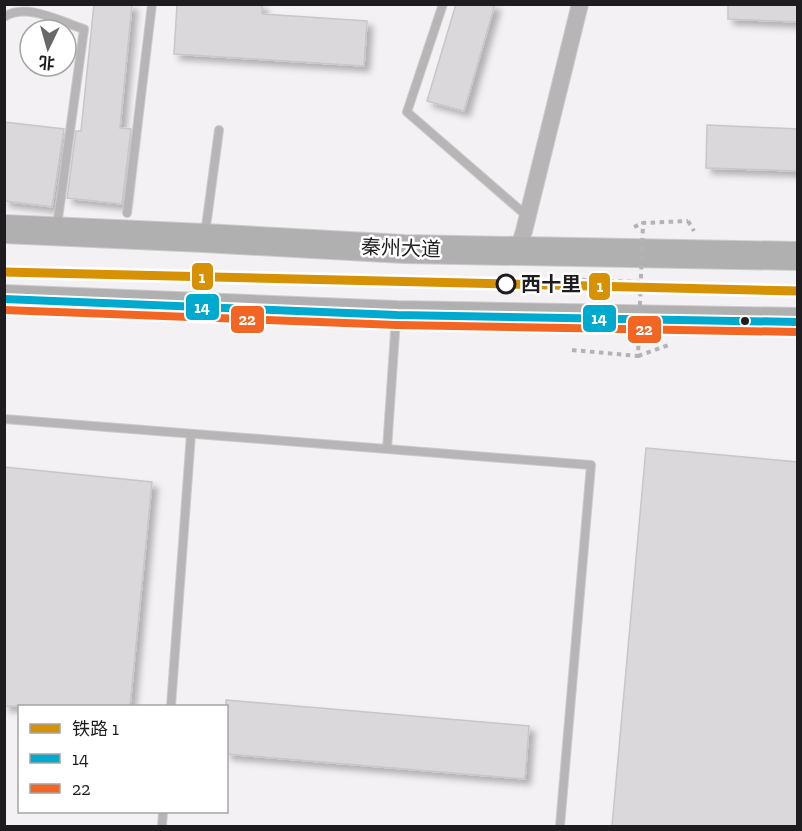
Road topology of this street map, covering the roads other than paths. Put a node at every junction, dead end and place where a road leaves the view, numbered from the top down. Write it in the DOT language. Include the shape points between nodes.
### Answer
graph roads {
  1 [pos="152,4"];
  2 [pos="443,4"];
  3 [pos="580,4"];
  4 [pos="4,17"];
  5 [pos="219,130"];
  6 [pos="127,213"];
  7 [pos="528,216"];
  8 [pos="4,229"];
  9 [pos="56,232"];
  10 [pos="204,238"];
  11 [pos="517,252"];
  12 [pos="798,256"];
  13 [pos="4,299"];
  14 [pos="397,315"];
  15 [pos="798,322"];
  16 [pos="4,419"];
  17 [pos="191,434"];
  18 [pos="387,449"];
  19 [pos="171,705"];
  20 [pos="560,826"];
  1 -- 6 [label="lane"];
  2 -- 7 [label="lane" via="407,112"];
  3 -- 7 [label="street"];
  4 -- 9 [label="lane" via="32,12 84,30"];
  5 -- 10 [label="lane"];
  7 -- 11 [label="street"];
  8 -- 9 [label="highway, 秦州大道"];
  9 -- 10 [label="highway, 秦州大道"];
  10 -- 11 [label="highway, 秦州大道"];
  11 -- 12 [label="highway, 秦州大道"];
  13 -- 14 [label="highway"];
  14 -- 15 [label="highway"];
  14 -- 18 [label="lane"];
  16 -- 17 [label="lane"];
  17 -- 18 [label="lane"];
  17 -- 19 [label="lane"];
  18 -- 20 [label="lane" via="591,465"];
}
